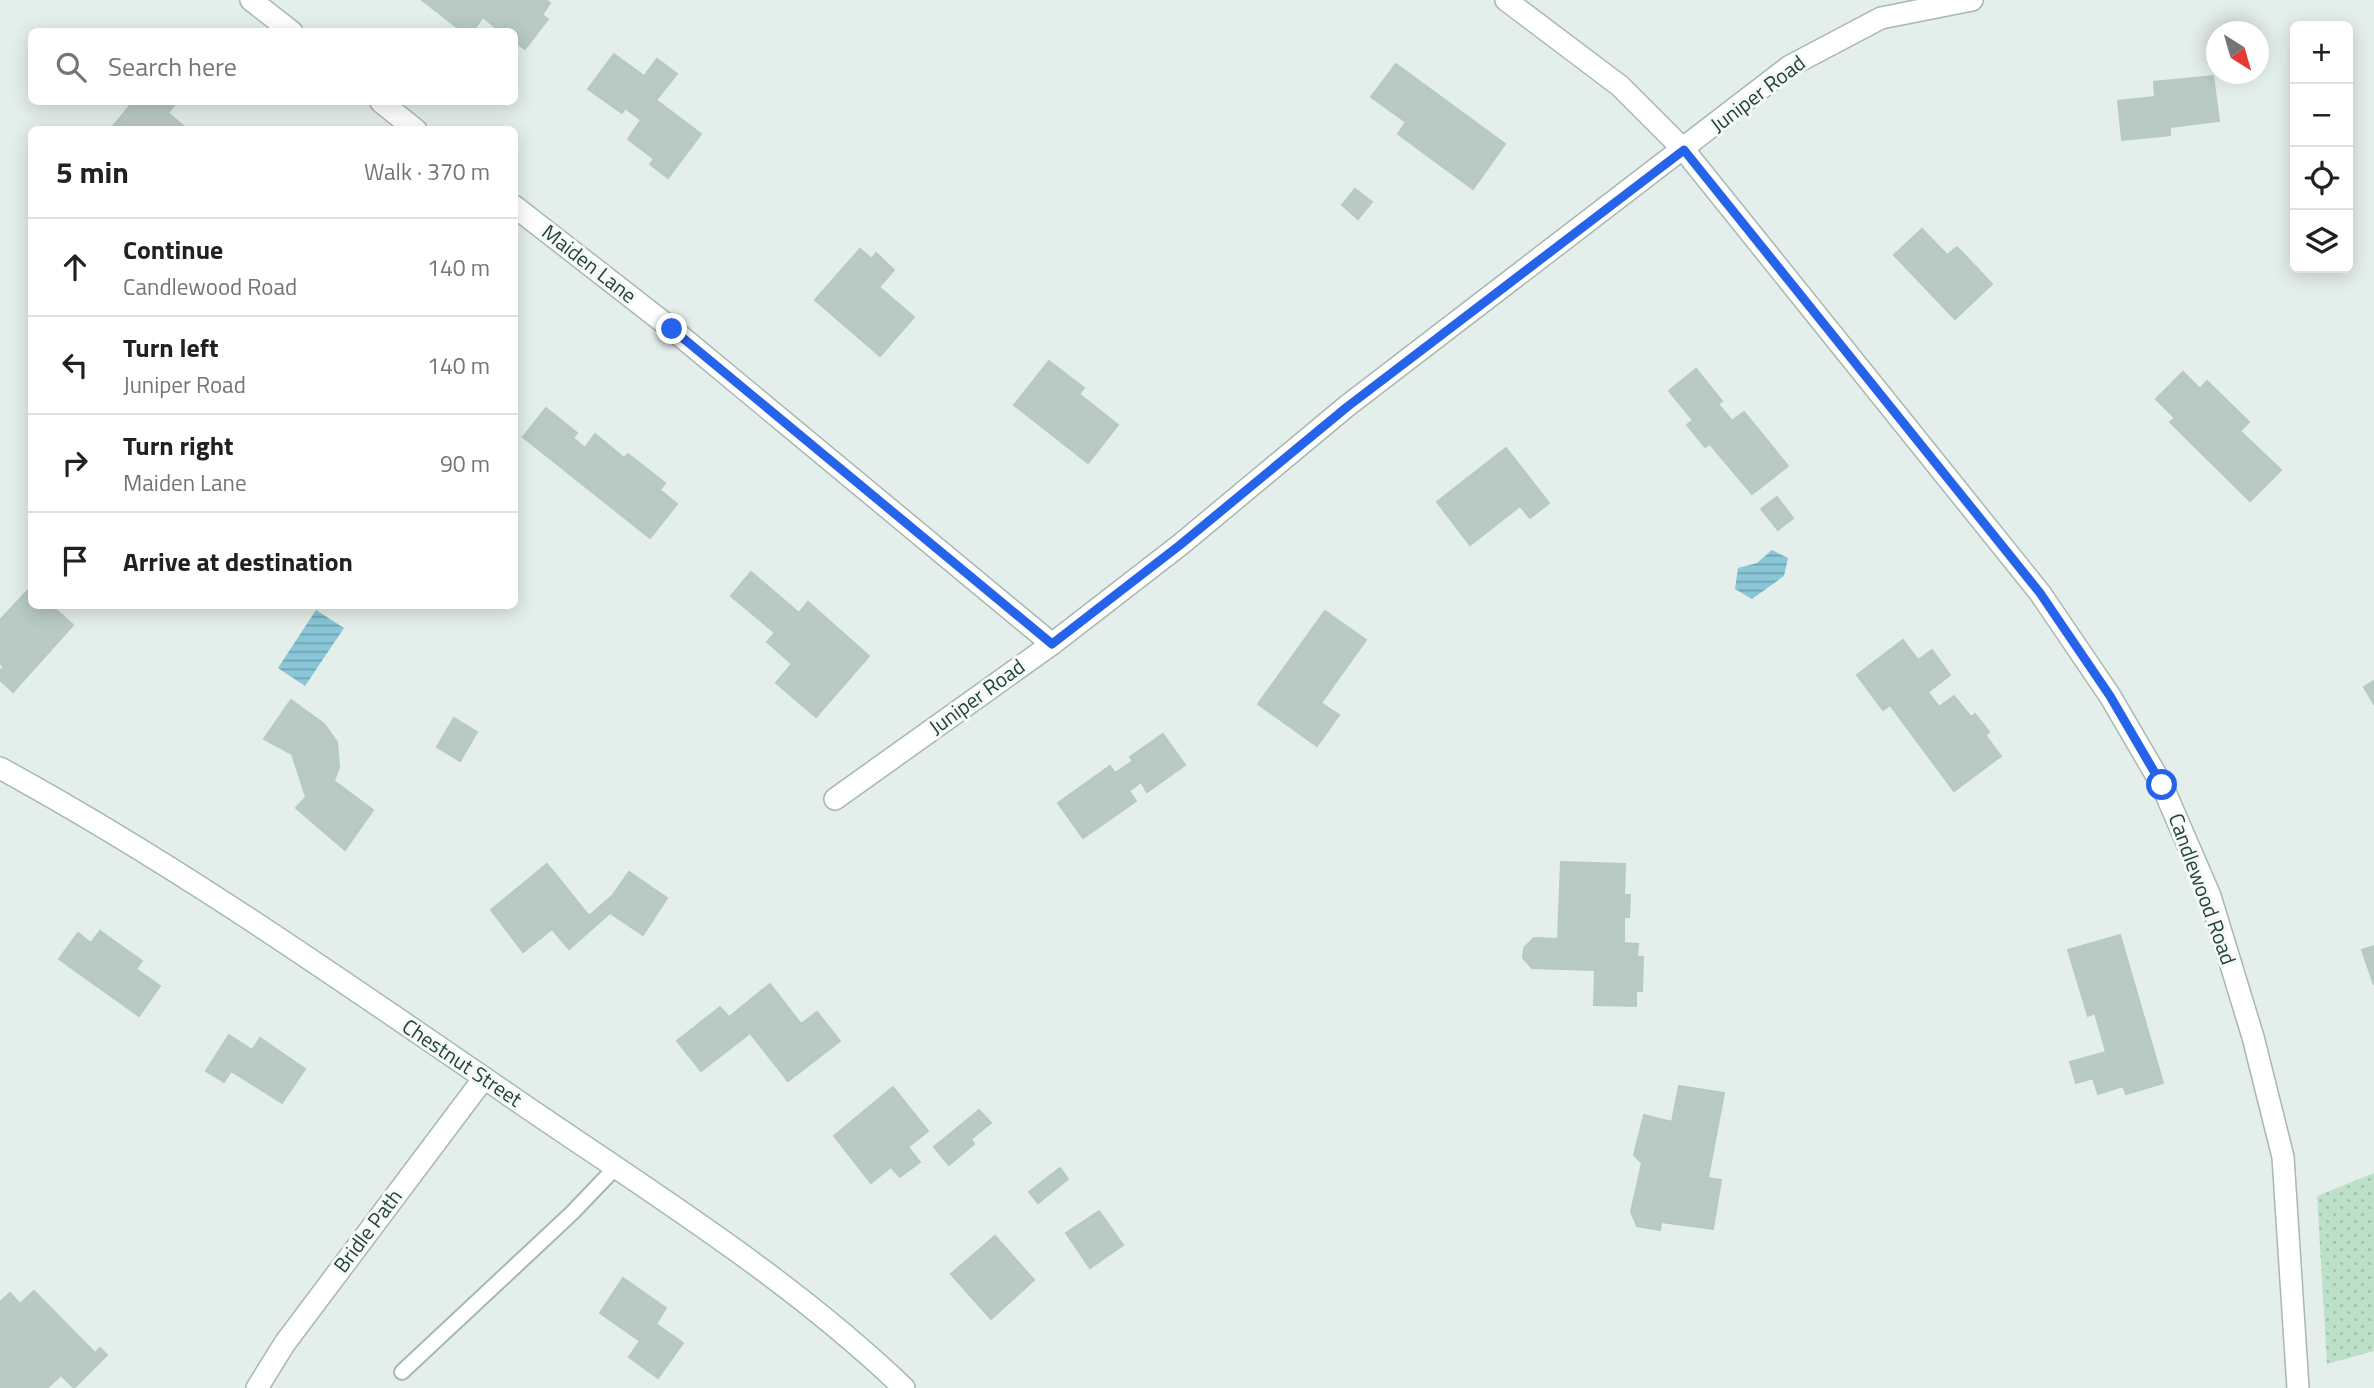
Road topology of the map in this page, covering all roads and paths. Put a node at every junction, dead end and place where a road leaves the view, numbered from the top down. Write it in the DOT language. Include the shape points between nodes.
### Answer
graph roads {
  1 [pos="251,0"];
  2 [pos="1506,0"];
  3 [pos="1972,0"];
  4 [pos="287,28"];
  5 [pos="385,105"];
  6 [pos="411,126"];
  7 [pos="1684,150"];
  8 [pos="518,209"];
  9 [pos="1052,644"];
  10 [pos="0,768"];
  11 [pos="835,799"];
  12 [pos="484,1078"];
  13 [pos="616,1167"];
  14 [pos="402,1372"];
  15 [pos="257,1388"];
  16 [pos="904,1388"];
  17 [pos="2298,1388"];
  1 -- 4 [label="street"];
  2 -- 7 [label="street, Candlewood Road" via="1620,86"];
  3 -- 7 [label="street, Juniper Road" via="1881,18 1830,43 1790,66"];
  5 -- 6 [label="street"];
  7 -- 9 [label="street, Juniper Road" via="1347,407"];
  7 -- 17 [label="street, Candlewood Road" via="2040,593 2110,696 2162,785 2210,896 2283,1157"];
  8 -- 9 [label="street, Maiden Lane" via="682,337"];
  9 -- 11 [label="street, Juniper Road"];
  10 -- 12 [label="street, Chestnut Street" via="204,888"];
  12 -- 13 [label="street, Chestnut Street"];
  12 -- 15 [label="street, Bridle Path" via="285,1343"];
  13 -- 14 [label="lane"];
  13 -- 16 [label="street, Chestnut Street" via="799,1295"];
}
